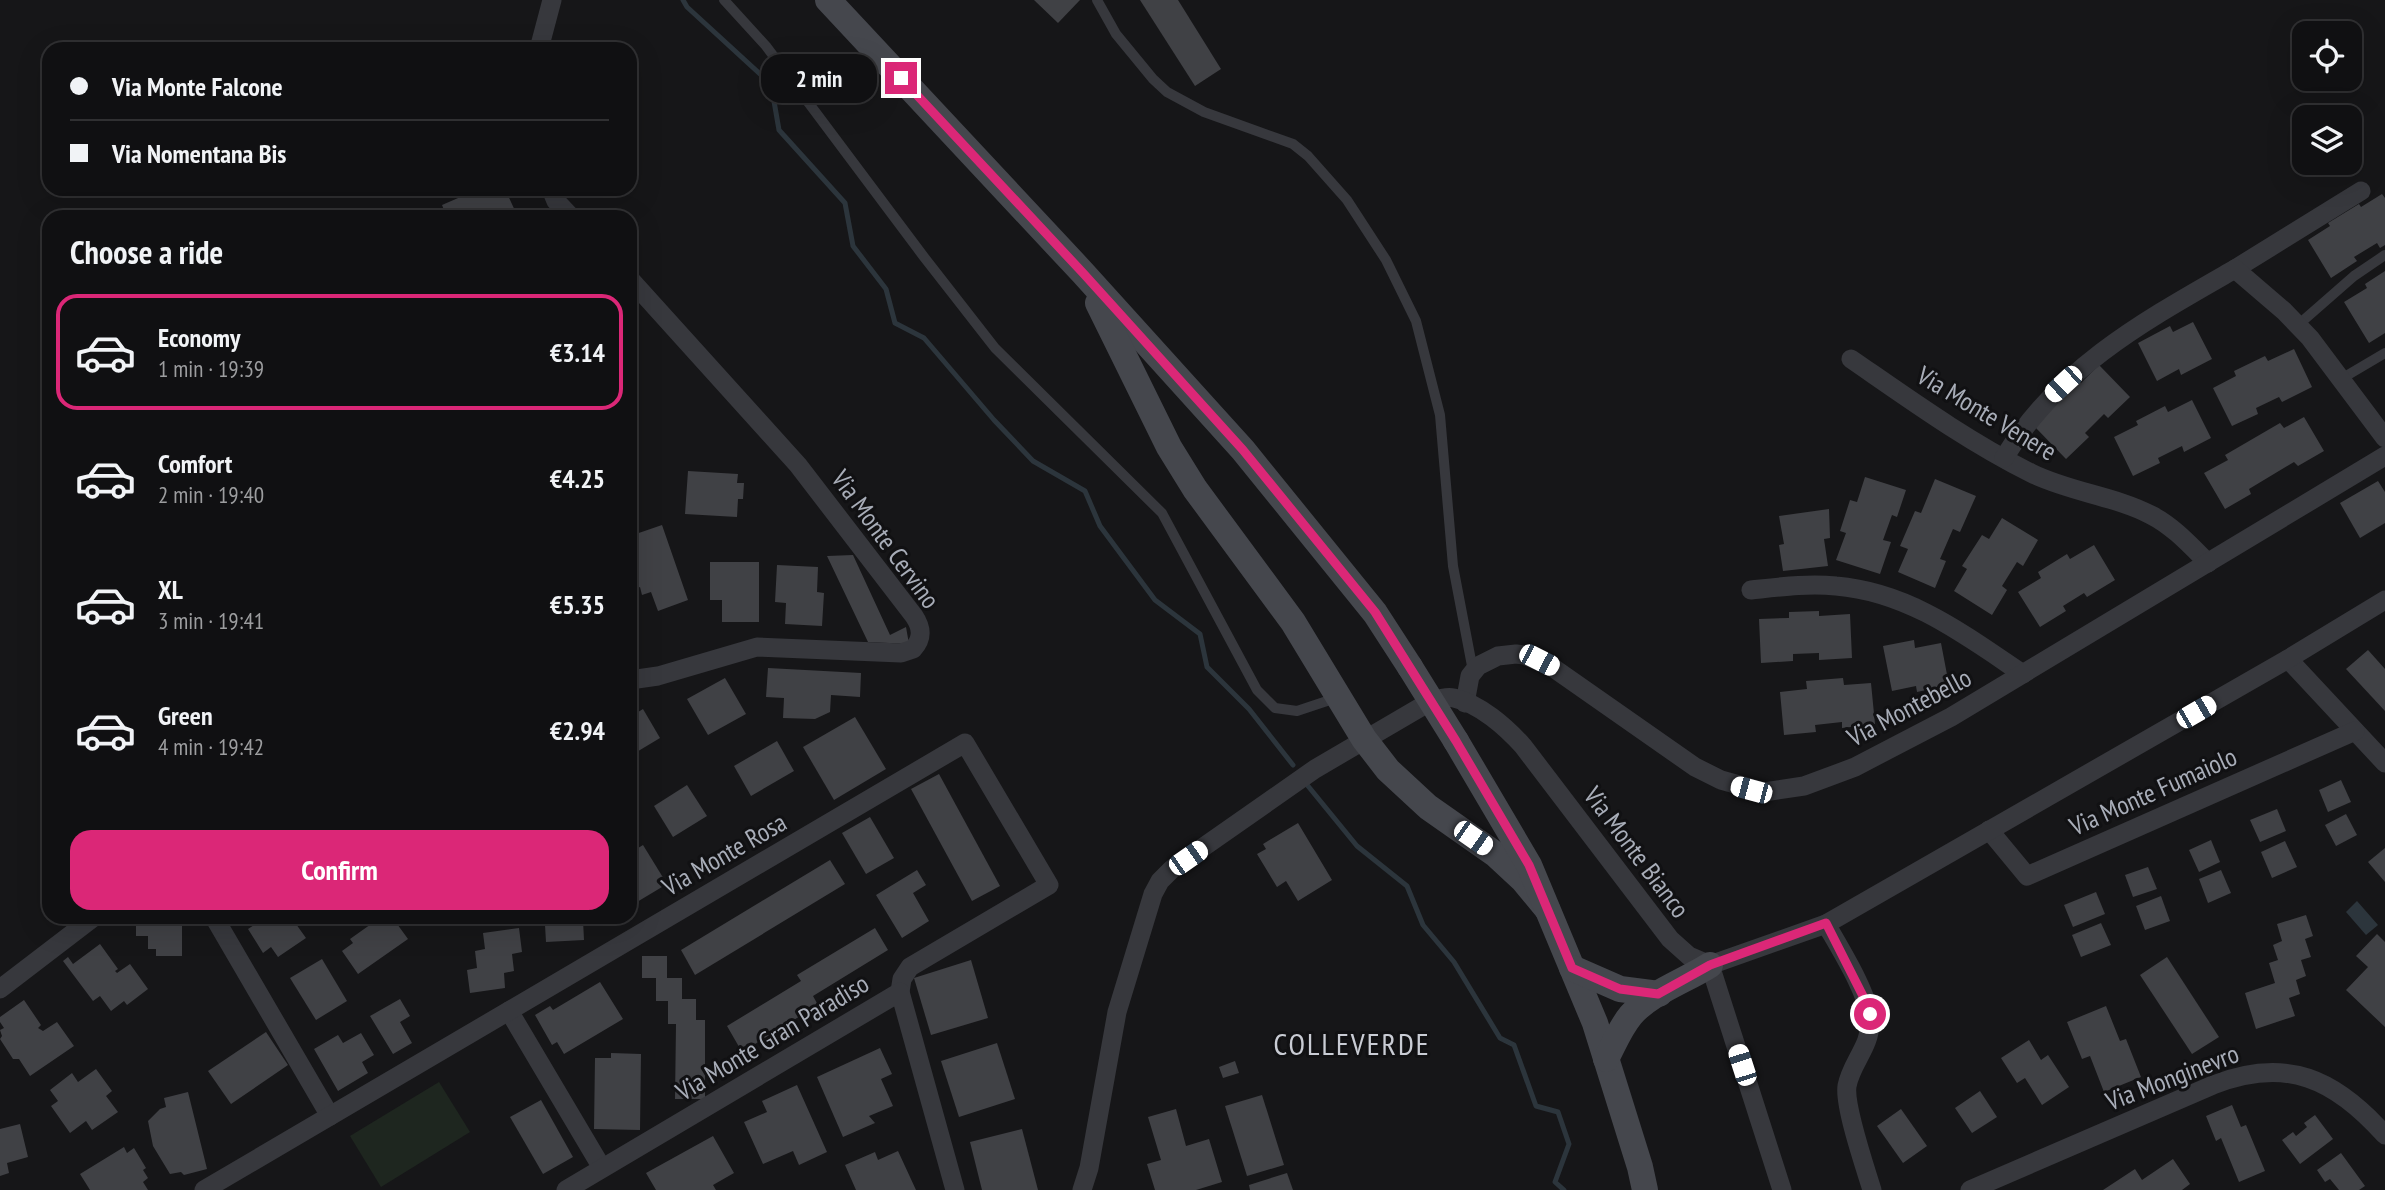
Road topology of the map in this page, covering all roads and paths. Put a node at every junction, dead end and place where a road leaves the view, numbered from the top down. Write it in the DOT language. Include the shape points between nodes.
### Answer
graph roads {
  1 [pos="552,0"];
  2 [pos="724,0"];
  3 [pos="828,0"];
  4 [pos="1097,0"];
  5 [pos="541,42"];
  6 [pos="2361,191"];
  7 [pos="554,196"];
  8 [pos="565,210"];
  9 [pos="2385,255"];
  10 [pos="2235,269"];
  11 [pos="1083,273"];
  12 [pos="637,287"];
  13 [pos="2298,325"];
  14 [pos="2385,353"];
  15 [pos="1851,359"];
  16 [pos="2341,379"];
  17 [pos="2385,438"];
  18 [pos="2385,456"];
  19 [pos="2004,458"];
  20 [pos="2208,562"];
  21 [pos="1751,590"];
  22 [pos="2385,600"];
  23 [pos="2288,659"];
  24 [pos="1473,672"];
  25 [pos="2023,674"];
  26 [pos="637,681"];
  27 [pos="1338,697"];
  28 [pos="1465,703"];
  29 [pos="2355,731"];
  30 [pos="1364,739"];
  31 [pos="2385,763"];
  32 [pos="1989,830"];
  33 [pos="1547,909"];
  34 [pos="1826,923"];
  35 [pos="85,924"];
  36 [pos="218,924"];
  37 [pos="1710,965"];
  38 [pos="1572,968"];
  39 [pos="0,989"];
  40 [pos="900,992"];
  41 [pos="1658,994"];
  42 [pos="509,1011"];
  43 [pos="1606,1059"];
  44 [pos="330,1115"];
  45 [pos="2385,1135"];
  46 [pos="602,1168"];
  47 [pos="204,1190"];
  48 [pos="566,1190"];
  49 [pos="955,1190"];
  50 [pos="1082,1190"];
  51 [pos="1645,1190"];
  52 [pos="1783,1190"];
  53 [pos="1872,1190"];
  54 [pos="1970,1190"];
  1 -- 5 [label="street"];
  2 -- 27 [label="lane" via="766,46 995,348 1162,513 1257,691 1275,708 1297,711"];
  3 -- 11 [label="main road"];
  4 -- 24 [label="lane" via="1116,34 1167,92 1204,112 1293,145 1308,156 1347,200 1387,260 1416,321 1440,415 1453,566"];
  6 -- 10 [label="street"];
  7 -- 8 [label="street"];
  9 -- 13 [label="lane"];
  10 -- 13 [label="street"];
  10 -- 19 [label="street" via="2097,355 2037,410"];
  11 -- 27 [label="main road" via="1169,447 1293,622"];
  11 -- 33 [label="main road, bridge" via="1243,450 1375,612 1529,865"];
  12 -- 26 [label="street, Via Monte Cervino" via="798,465 914,616 921,635 906,652 757,646"];
  13 -- 16 [label="street"];
  14 -- 16 [label="lane"];
  15 -- 19 [label="street, Via Monte Venere" via="1934,417"];
  16 -- 17 [label="street"];
  18 -- 20 [label="street, Via Montebello"];
  19 -- 20 [label="street, Via Monte Venere" via="2059,485 2153,516"];
  20 -- 25 [label="street, Via Montebello"];
  21 -- 25 [label="street" via="1836,586 1898,600 1939,618"];
  22 -- 23 [label="street"];
  23 -- 29 [label="street"];
  23 -- 32 [label="street"];
  24 -- 25 [label="street, Via Montebello" via="1506,654 1539,660 1695,767 1735,786 1769,792 1804,786 1855,767"];
  24 -- 28 [label="street"];
  27 -- 30 [label="main road"];
  28 -- 30 [label="street, Via Monte Bianco" via="1441,698"];
  28 -- 37 [label="street, Via Monte Bianco" via="1504,724 1670,939 1689,956"];
  29 -- 31 [label="street"];
  29 -- 32 [label="street, Via Monte Fumaiolo" via="2027,876"];
  30 -- 33 [label="main road" via="1388,770 1428,807 1495,854"];
  30 -- 50 [label="street, Via Monte Bianco" via="1219,835 1160,881 1117,1012"];
  32 -- 34 [label="street"];
  33 -- 38 [label="main road"];
  34 -- 37 [label="street"];
  34 -- 53 [label="street" via="1870,1014 1868,1039 1847,1093"];
  35 -- 39 [label="street"];
  36 -- 44 [label="street"];
  37 -- 41 [label="main road"];
  37 -- 52 [label="street"];
  38 -- 41 [label="main road" via="1620,989"];
  38 -- 43 [label="main road"];
  40 -- 42 [label="street, Via Monte Rosa" via="910,967 1049,885 965,743"];
  40 -- 46 [label="street, Via Monte Gran Paradiso"];
  40 -- 49 [label="street, Via Monte Gran Paradiso"];
  41 -- 43 [label="main road" via="1628,1018"];
  42 -- 44 [label="street, Via Monte Rosa"];
  42 -- 46 [label="street"];
  43 -- 51 [label="main road"];
  44 -- 47 [label="street, Via Monte Rosa"];
  45 -- 54 [label="street, Via Monginevro" via="2363,1110 2328,1086 2292,1074 2258,1072 2213,1085"];
  46 -- 48 [label="street, Via Monte Gran Paradiso"];
}
